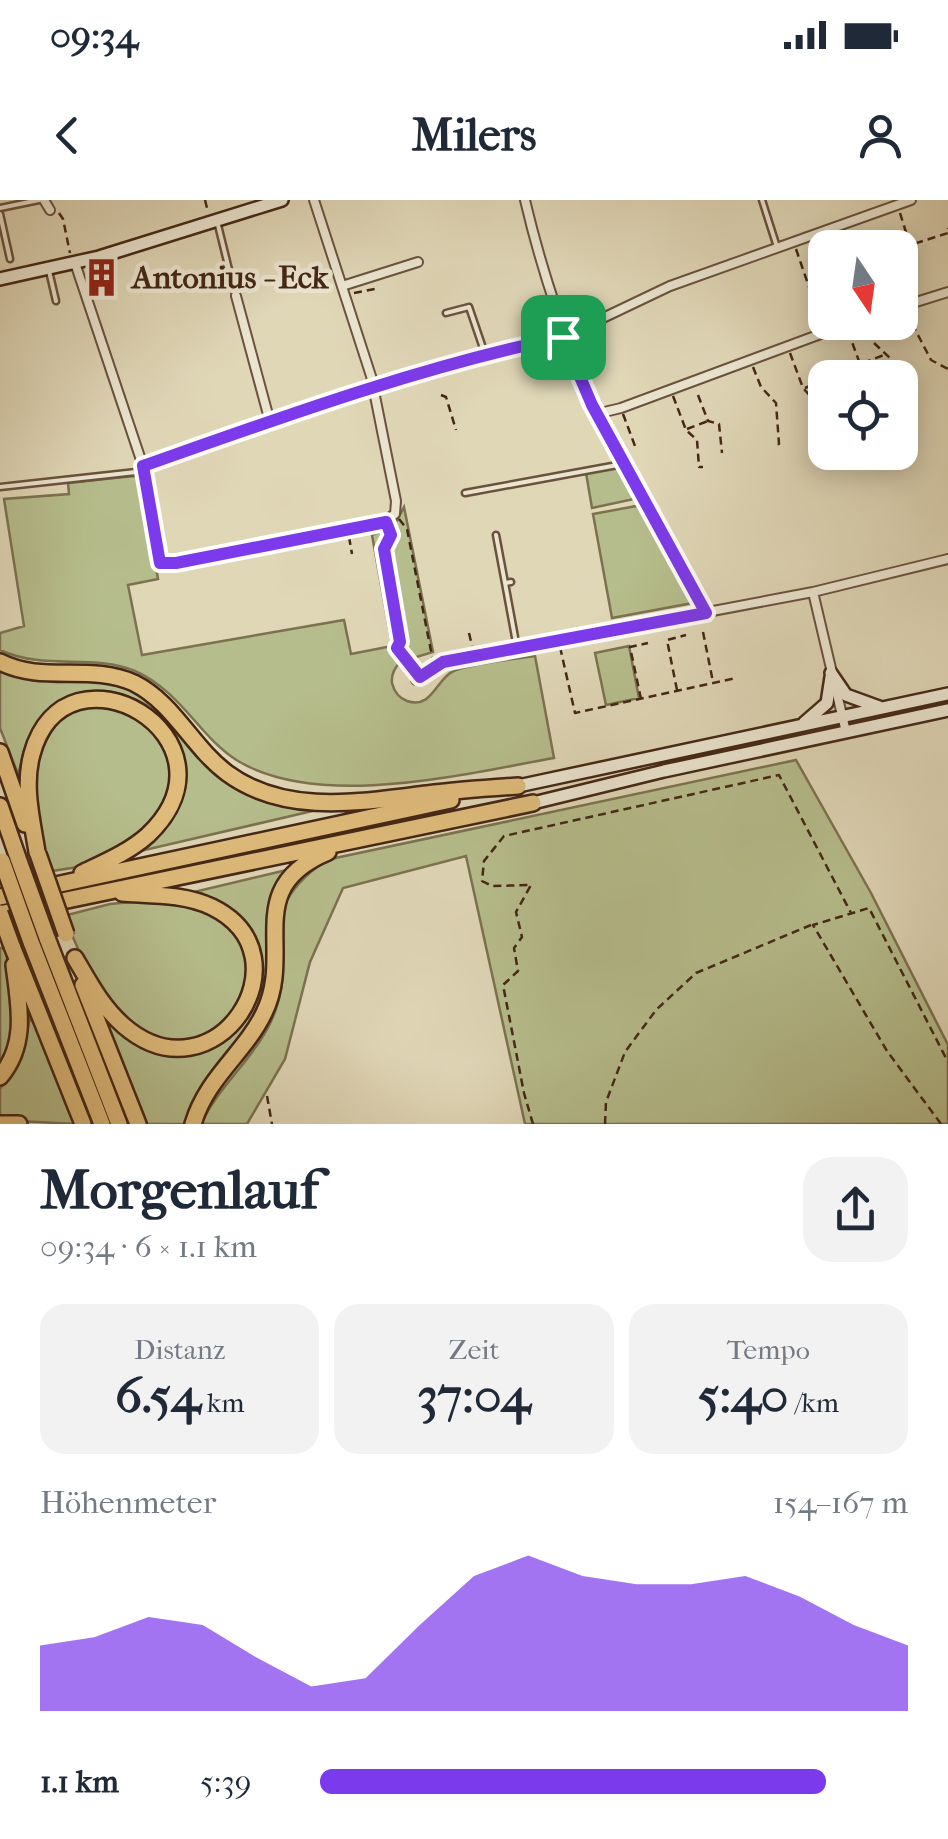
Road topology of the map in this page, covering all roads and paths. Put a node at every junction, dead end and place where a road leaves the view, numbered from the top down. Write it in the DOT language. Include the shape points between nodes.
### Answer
graph roads {
  1 [pos="41,200"];
  2 [pos="282,200"];
  3 [pos="314,200"];
  4 [pos="524,200"];
  5 [pos="762,200"];
  6 [pos="912,200"];
  7 [pos="898,205"];
  8 [pos="50,210"];
  9 [pos="0,211"];
  10 [pos="217,221"];
  11 [pos="948,230"];
  12 [pos="794,242"];
  13 [pos="777,248"];
  14 [pos="10,258"];
  15 [pos="418,262"];
  16 [pos="74,264"];
  17 [pos="48,270"];
  18 [pos="0,280"];
  19 [pos="808,284"];
  20 [pos="375,289"];
  21 [pos="344,291"];
  22 [pos="948,292"];
  23 [pos="236,296"];
  24 [pos="56,301"];
  25 [pos="918,301"];
  26 [pos="446,313"];
  27 [pos="918,336"];
  28 [pos="563,337"];
  29 [pos="808,339"];
  30 [pos="536,342"];
  31 [pos="874,343"];
  32 [pos="788,347"];
  33 [pos="485,354"];
  34 [pos="885,354"];
  35 [pos="751,360"];
  36 [pos="870,360"];
  37 [pos="891,360"];
  38 [pos="948,368"];
  39 [pos="552,378"];
  40 [pos="373,386"];
  41 [pos="808,386"];
  42 [pos="803,388"];
  43 [pos="671,390"];
  44 [pos="808,393"];
  45 [pos="441,396"];
  46 [pos="698,396"];
  47 [pos="621,408"];
  48 [pos="596,414"];
  49 [pos="708,420"];
  50 [pos="270,422"];
  51 [pos="456,430"];
  52 [pos="686,430"];
  53 [pos="775,444"];
  54 [pos="635,446"];
  55 [pos="722,453"];
  56 [pos="623,464"];
  57 [pos="143,466"];
  58 [pos="703,467"];
  59 [pos="0,487"];
  60 [pos="465,493"];
  61 [pos="394,515"];
  62 [pos="386,522"];
  63 [pos="347,531"];
  64 [pos="154,532"];
  65 [pos="496,535"];
  66 [pos="352,554"];
  67 [pos="948,559"];
  68 [pos="812,592"];
  69 [pos="706,613"];
  70 [pos="704,632"];
  71 [pos="470,633"];
  72 [pos="686,636"];
  73 [pos="558,640"];
  74 [pos="648,643"];
  75 [pos="517,648"];
  76 [pos="474,656"];
  77 [pos="0,662"];
  78 [pos="435,668"];
  79 [pos="831,673"];
  80 [pos="418,678"];
  81 [pos="736,678"];
  82 [pos="714,684"];
  83 [pos="677,691"];
  84 [pos="948,694"];
  85 [pos="641,700"];
  86 [pos="883,708"];
  87 [pos="948,710"];
  88 [pos="842,717"];
  89 [pos="801,725"];
  90 [pos="846,732"];
  91 [pos="0,752"];
  92 [pos="518,786"];
  93 [pos="533,803"];
  94 [pos="0,806"];
  95 [pos="344,844"];
  96 [pos="38,853"];
  97 [pos="7,858"];
  98 [pos="61,884"];
  99 [pos="103,892"];
  100 [pos="0,897"];
  101 [pos="0,913"];
  102 [pos="851,913"];
  103 [pos="813,925"];
  104 [pos="39,940"];
  105 [pos="12,946"];
  106 [pos="75,958"];
  107 [pos="948,1062"];
  108 [pos="0,1078"];
  109 [pos="268,1096"];
  110 [pos="0,1124"];
  111 [pos="19,1124"];
  112 [pos="83,1124"];
  113 [pos="102,1124"];
  114 [pos="120,1124"];
  115 [pos="138,1124"];
  116 [pos="193,1124"];
  117 [pos="272,1124"];
  118 [pos="533,1124"];
  119 [pos="606,1124"];
  120 [pos="941,1124"];
  1 -- 8 [label="street"];
  1 -- 9 [label="lane"];
  2 -- 10 [label="main road"];
  3 -- 21 [label="street"];
  4 -- 28 [label="street"];
  5 -- 13 [label="lane"];
  6 -- 7 [label="street"];
  7 -- 11 [label="path" via="910,245"];
  7 -- 12 [label="street"];
  8 -- 16 [label="path" via="64,219"];
  9 -- 14 [label="lane"];
  10 -- 16 [label="main road"];
  10 -- 23 [label="lane"];
  12 -- 13 [label="street"];
  12 -- 19 [label="path"];
  13 -- 28 [label="street" via="650,293"];
  15 -- 21 [label="street"];
  16 -- 17 [label="main road"];
  16 -- 57 [label="street"];
  17 -- 18 [label="main road"];
  17 -- 24 [label="lane"];
  20 -- 21 [label="path"];
  21 -- 40 [label="street"];
  22 -- 25 [label="street"];
  23 -- 50 [label="street"];
  26 -- 33 [label="lane" via="470,307"];
  27 -- 38 [label="path" via="931,360"];
  28 -- 30 [label="street"];
  28 -- 48 [label="street"];
  29 -- 32 [label="street"];
  30 -- 33 [label="street"];
  30 -- 39 [label="path"];
  31 -- 34 [label="path"];
  32 -- 35 [label="street"];
  32 -- 42 [label="path"];
  33 -- 40 [label="street"];
  34 -- 36 [label="path"];
  34 -- 37 [label="path"];
  35 -- 43 [label="street"];
  35 -- 53 [label="path" via="758,388 776,404"];
  40 -- 50 [label="street"];
  40 -- 61 [label="street"];
  41 -- 42 [label="path"];
  42 -- 44 [label="path"];
  43 -- 47 [label="street"];
  43 -- 52 [label="path"];
  45 -- 51 [label="path"];
  46 -- 49 [label="path"];
  47 -- 48 [label="street"];
  47 -- 54 [label="path"];
  48 -- 56 [label="street"];
  49 -- 52 [label="path"];
  49 -- 55 [label="path" via="719,424"];
  50 -- 57 [label="street"];
  52 -- 58 [label="path" via="699,440"];
  56 -- 60 [label="lane"];
  56 -- 69 [label="path"];
  57 -- 59 [label="lane"];
  57 -- 64 [label="path"];
  61 -- 62 [label="street"];
  61 -- 78 [label="path" via="407,529"];
  62 -- 63 [label="street"];
  62 -- 80 [label="path" via="397,648"];
  63 -- 64 [label="street" via="166,564 160,563"];
  63 -- 66 [label="path"];
  65 -- 75 [label="lane"];
  67 -- 68 [label="street"];
  68 -- 69 [label="street"];
  68 -- 79 [label="street"];
  69 -- 73 [label="street"];
  70 -- 82 [label="path"];
  71 -- 76 [label="path"];
  72 -- 83 [label="path" via="667,640"];
  73 -- 75 [label="street"];
  73 -- 85 [label="path" via="575,713"];
  74 -- 85 [label="path" via="630,647"];
  75 -- 76 [label="street"];
  76 -- 78 [label="street"];
  77 -- 92 [label="highway" via="30,673 104,674 131,682 164,704 224,770 278,796 348,803"];
  78 -- 80 [label="street"];
  79 -- 86 [label="main road" via="846,695"];
  79 -- 88 [label="street"];
  79 -- 89 [label="main road" via="827,702"];
  81 -- 82 [label="path"];
  82 -- 83 [label="path"];
  83 -- 85 [label="path"];
  84 -- 86 [label="main road"];
  86 -- 88 [label="main road"];
  87 -- 90 [label="main road"];
  88 -- 89 [label="main road"];
  88 -- 90 [label="street"];
  89 -- 92 [label="main road"];
  90 -- 93 [label="main road"];
  91 -- 96 [label="highway"];
  92 -- 98 [label="highway"];
  93 -- 95 [label="highway"];
  94 -- 97 [label="highway"];
  95 -- 99 [label="highway"];
  95 -- 116 [label="highway" via="300,866 281,890 266,1008 209,1087"];
  96 -- 98 [label="highway" via="28,774 44,728 65,710 94,700 125,703 149,715 175,760 169,807 132,847"];
  96 -- 106 [label="highway, bridge"];
  97 -- 104 [label="highway, bridge"];
  98 -- 100 [label="highway"];
  99 -- 101 [label="highway"];
  99 -- 106 [label="highway" via="188,899 226,916 252,956 248,1003 213,1040 186,1047 156,1044 111,1013"];
  101 -- 105 [label="highway, bridge"];
  102 -- 103 [label="path"];
  102 -- 107 [label="path" via="869,908"];
  102 -- 118 [label="path" via="778,775 504,836 484,861 482,881 531,885 516,912 522,937 514,948 518,971 504,984"];
  103 -- 119 [label="path" via="696,973 656,1010 625,1052 606,1102"];
  103 -- 120 [label="path" via="888,1052"];
  104 -- 113 [label="highway"];
  104 -- 114 [label="highway"];
  105 -- 108 [label="highway" via="20,1030"];
  105 -- 112 [label="highway"];
  106 -- 115 [label="highway"];
  109 -- 117 [label="path"];
  110 -- 111 [label="highway"];
}
